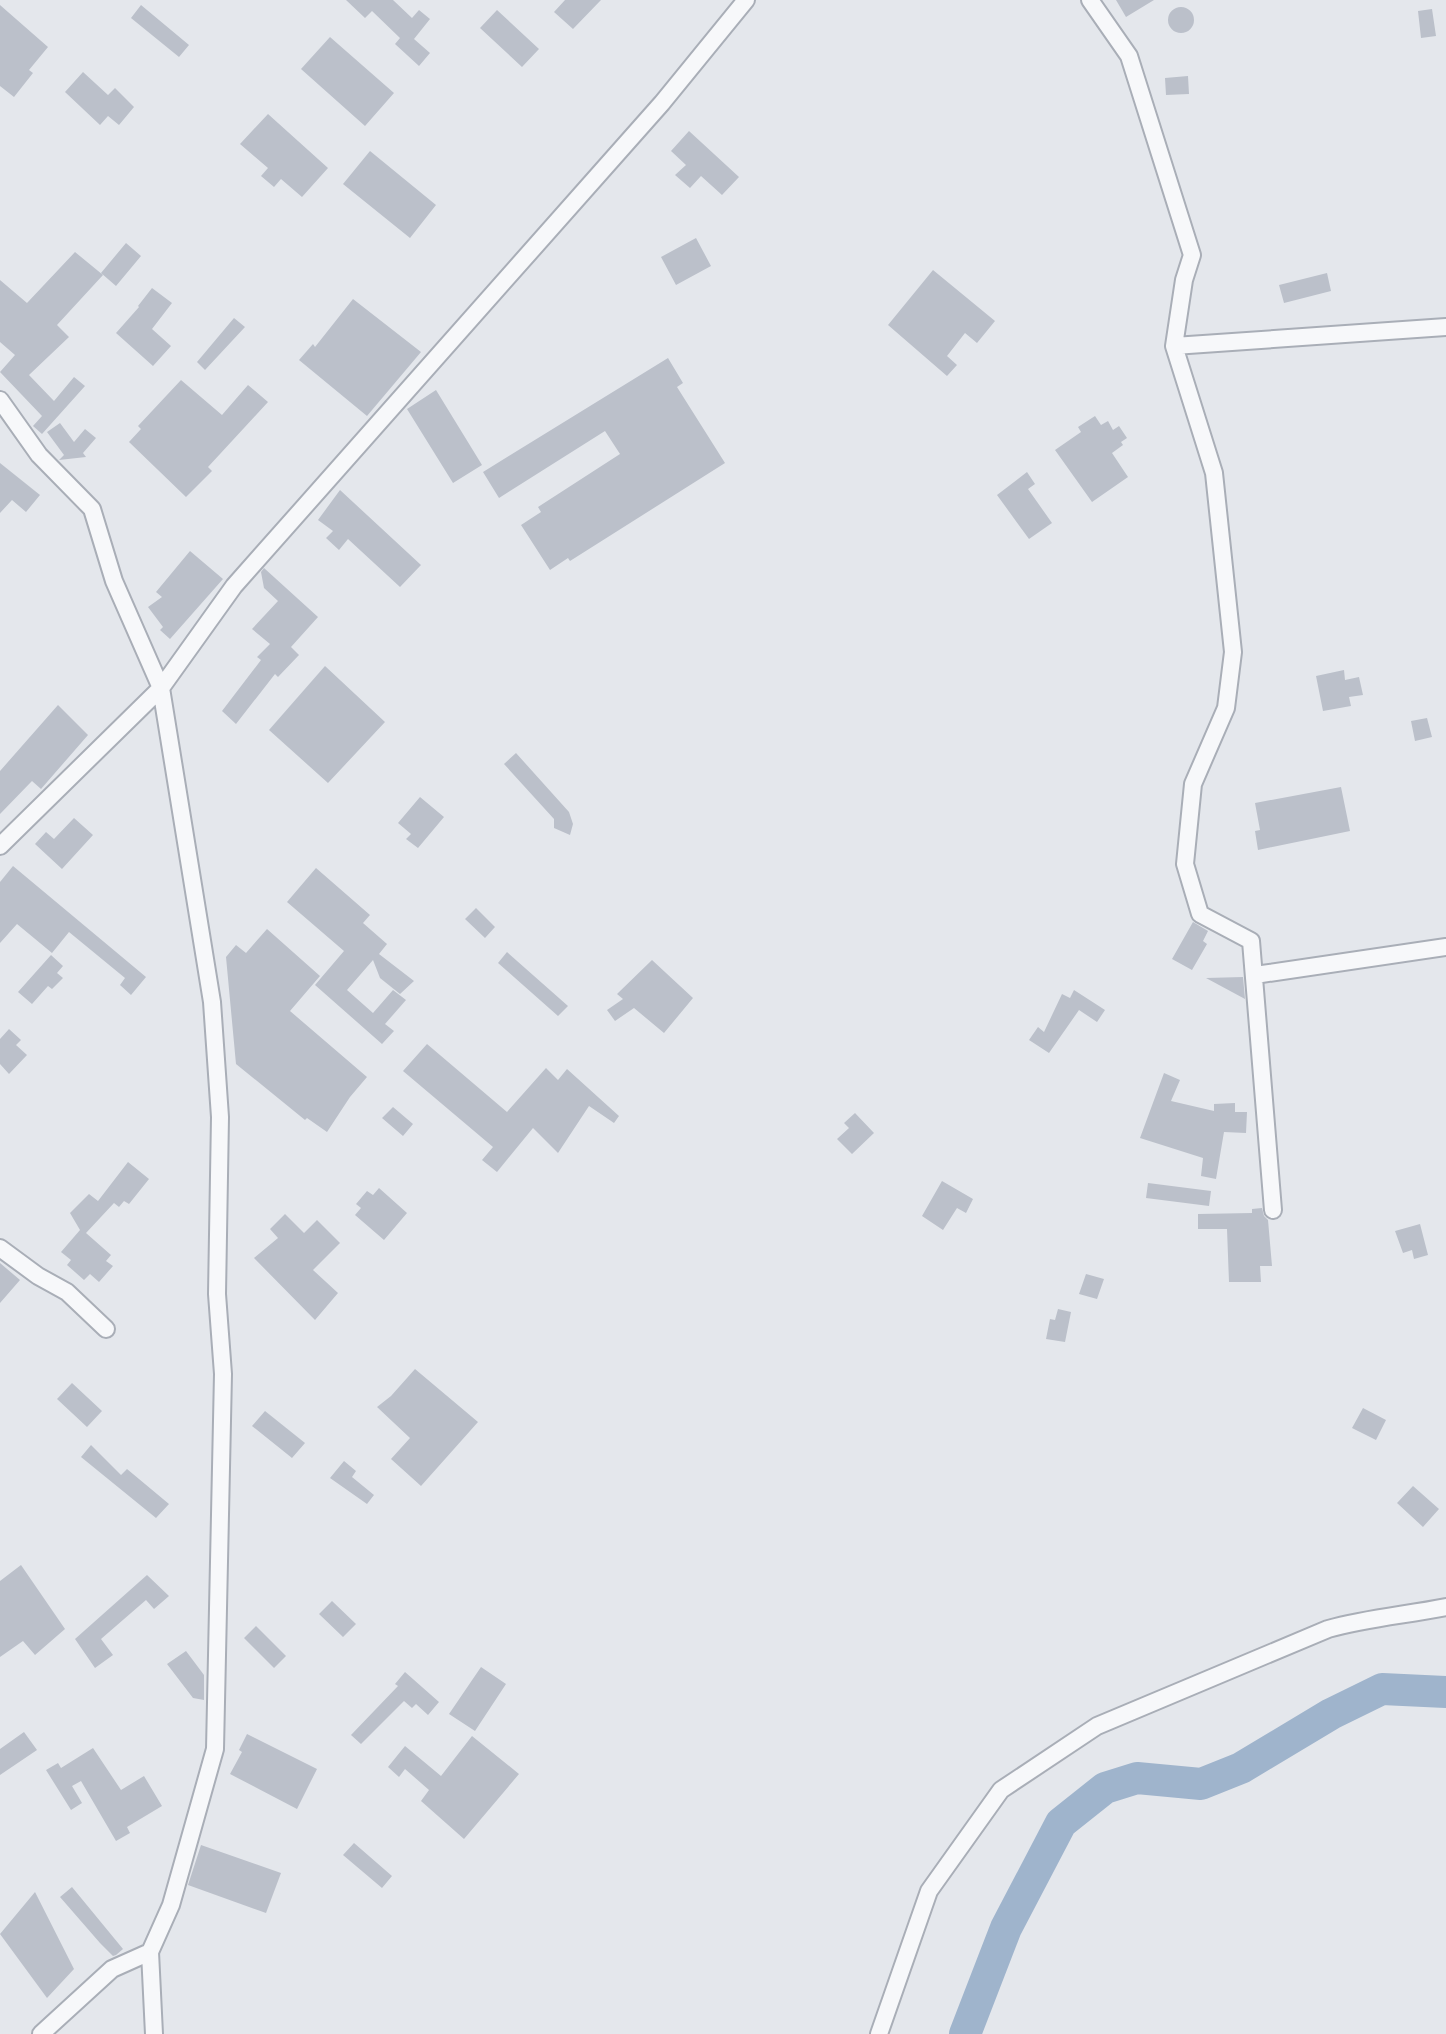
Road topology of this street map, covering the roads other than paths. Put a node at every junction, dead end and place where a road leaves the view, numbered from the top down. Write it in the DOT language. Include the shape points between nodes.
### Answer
graph roads {
  1 [pos="746,0"];
  2 [pos="1090,0"];
  3 [pos="1446,327"];
  4 [pos="1174,346"];
  5 [pos="0,400"];
  6 [pos="161,688"];
  7 [pos="0,846"];
  8 [pos="1446,947"];
  9 [pos="1255,975"];
  10 [pos="1273,1210"];
  11 [pos="0,1248"];
  12 [pos="106,1329"];
  13 [pos="1446,1607"];
  14 [pos="150,1952"];
  15 [pos="41,2034"];
  16 [pos="154,2034"];
  17 [pos="879,2034"];
  1 -- 6 [label="street" via="662,103 234,586"];
  2 -- 4 [label="street" via="1129,56 1192,255"];
  3 -- 4 [label="street"];
  4 -- 9 [label="street" via="1214,473 1233,652 1226,708 1193,784 1185,864 1200,914 1251,941"];
  5 -- 6 [label="street" via="39,455 92,509 114,581"];
  6 -- 7 [label="street"];
  6 -- 14 [label="street" via="212,1002 220,1117 217,1294 223,1374 215,1749 171,1905"];
  8 -- 9 [label="street"];
  9 -- 10 [label="street"];
  11 -- 12 [label="street" via="67,1292"];
  13 -- 17 [label="street" via="1328,1629 1097,1726 1001,1790 929,1891"];
  14 -- 15 [label="street" via="112,1969"];
  14 -- 16 [label="street"];
}
